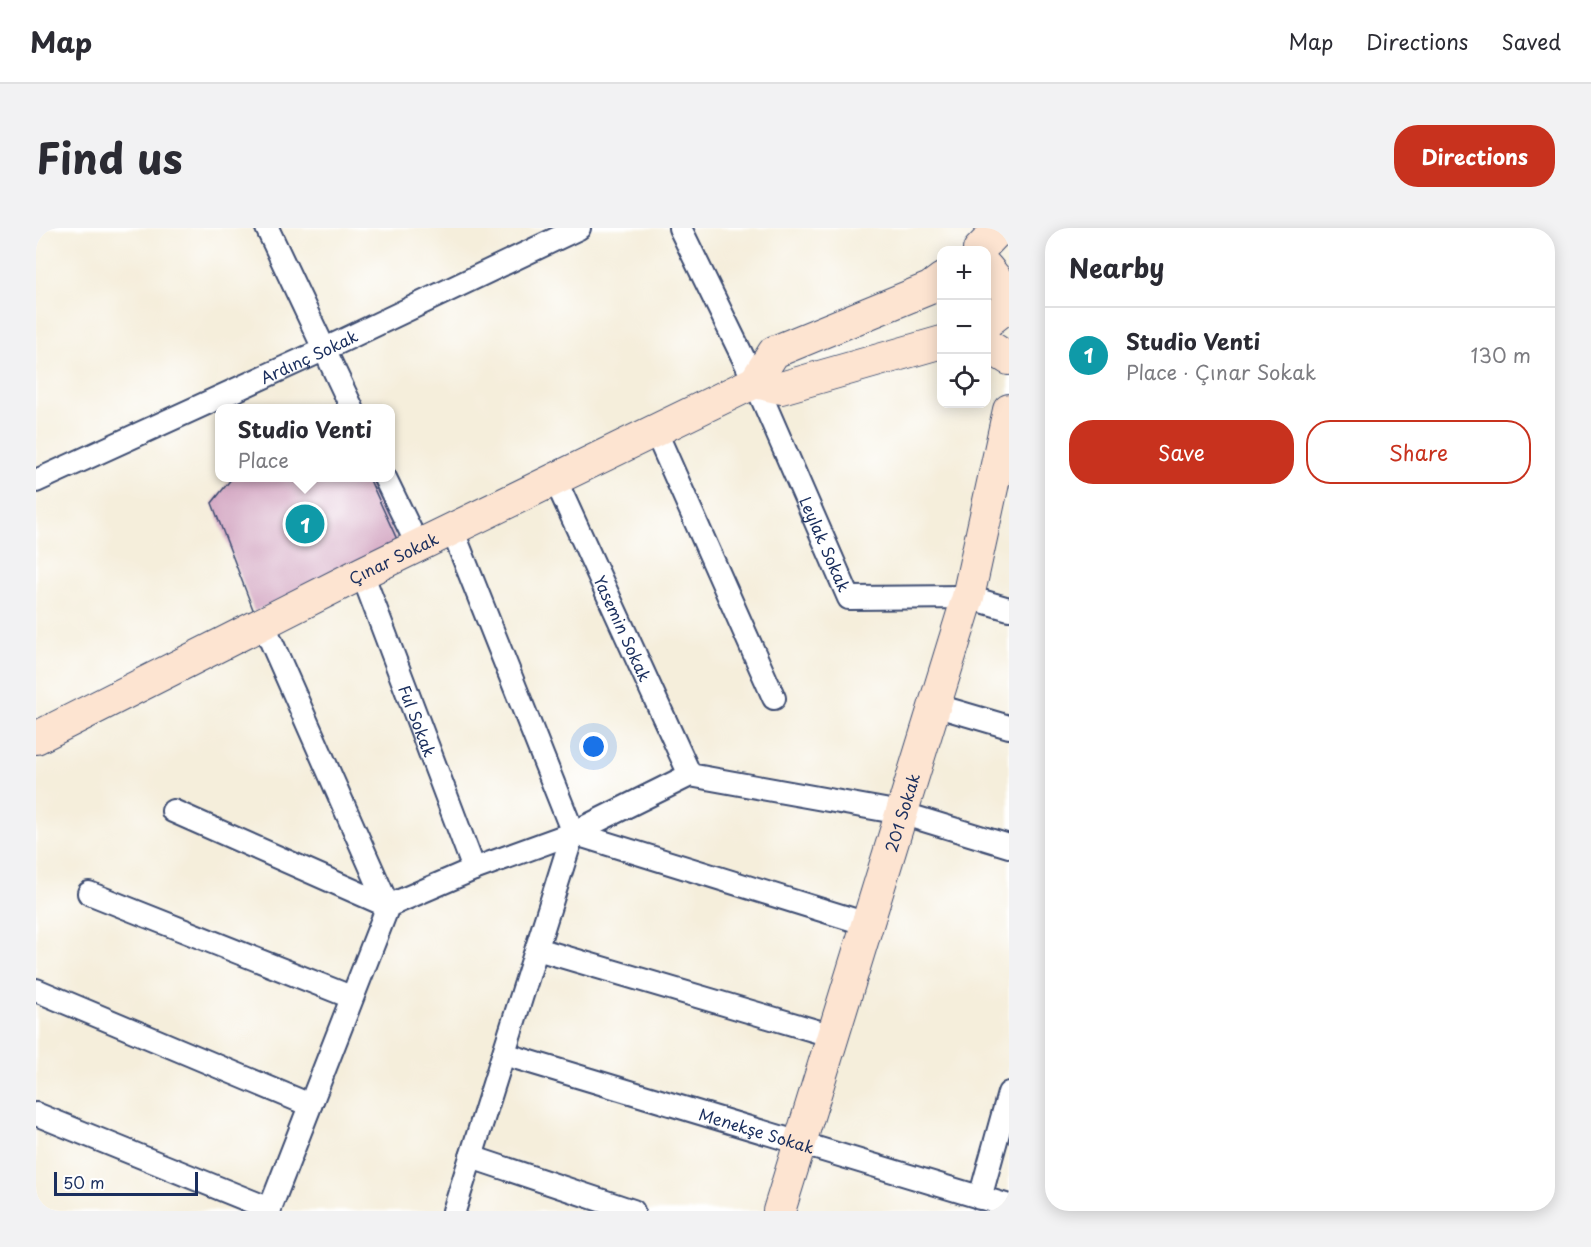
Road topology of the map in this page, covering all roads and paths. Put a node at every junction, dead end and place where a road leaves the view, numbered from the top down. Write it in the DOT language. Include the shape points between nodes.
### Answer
graph roads {
  1 [pos="267,228"];
  2 [pos="579,228"];
  3 [pos="680,228"];
  4 [pos="1000,228"];
  5 [pos="983,246"];
  6 [pos="991,273"];
  7 [pos="937,290"];
  8 [pos="1009,295"];
  9 [pos="1009,305"];
  10 [pos="991,319"];
  11 [pos="937,343"];
  12 [pos="991,348"];
  13 [pos="323,350"];
  14 [pos="1009,359"];
  15 [pos="755,382"];
  16 [pos="350,404"];
  17 [pos="1009,410"];
  18 [pos="655,430"];
  19 [pos="555,479"];
  20 [pos="36,481"];
  21 [pos="387,482"];
  22 [pos="999,495"];
  23 [pos="452,529"];
  24 [pos="418,546"];
  25 [pos="362,573"];
  26 [pos="968,597"];
  27 [pos="1009,609"];
  28 [pos="263,623"];
  29 [pos="774,698"];
  30 [pos="934,705"];
  31 [pos="1009,727"];
  32 [pos="36,738"];
  33 [pos="690,776"];
  34 [pos="173,811"];
  35 [pos="901,813"];
  36 [pos="573,833"];
  37 [pos="1009,846"];
  38 [pos="474,869"];
  39 [pos="89,893"];
  40 [pos="388,906"];
  41 [pos="867,924"];
  42 [pos="537,949"];
  43 [pos="36,990"];
  44 [pos="351,997"];
  45 [pos="833,1036"];
  46 [pos="504,1054"];
  47 [pos="1009,1093"];
  48 [pos="310,1105"];
  49 [pos="36,1114"];
  50 [pos="800,1144"];
  51 [pos="471,1157"];
  52 [pos="980,1198"];
  53 [pos="1009,1206"];
  54 [pos="269,1210"];
  55 [pos="454,1211"];
  56 [pos="633,1211"];
  57 [pos="779,1211"];
  1 -- 13 [label="street"];
  2 -- 13 [label="street, Ardınç Sokak"];
  3 -- 15 [label="street"];
  4 -- 5 [label="street"];
  6 -- 8 [label="street"];
  7 -- 15 [label="street" via="774,352"];
  9 -- 10 [label="street"];
  11 -- 15 [label="street" via="781,388"];
  12 -- 14 [label="street"];
  13 -- 16 [label="street"];
  13 -- 20 [label="street, Ardınç Sokak"];
  15 -- 18 [label="street, Çınar Sokak"];
  15 -- 26 [label="street, Leylak Sokak" via="849,598"];
  17 -- 22 [label="street, 201 Sokak"];
  18 -- 19 [label="street, Çınar Sokak"];
  18 -- 29 [label="street"];
  19 -- 23 [label="street, Çınar Sokak"];
  19 -- 33 [label="street, Yasemin Sokak"];
  21 -- 24 [label="street"];
  22 -- 26 [label="street, 201 Sokak"];
  23 -- 24 [label="street, Çınar Sokak"];
  23 -- 36 [label="street"];
  24 -- 25 [label="street, Çınar Sokak"];
  25 -- 28 [label="street, Çınar Sokak"];
  25 -- 38 [label="street, Ful Sokak"];
  26 -- 27 [label="street"];
  26 -- 30 [label="street, 201 Sokak"];
  28 -- 32 [label="street, Çınar Sokak"];
  28 -- 40 [label="street"];
  30 -- 31 [label="street"];
  30 -- 35 [label="street, 201 Sokak"];
  33 -- 35 [label="street"];
  33 -- 36 [label="street"];
  34 -- 40 [label="street"];
  35 -- 37 [label="street"];
  35 -- 41 [label="street, 201 Sokak"];
  36 -- 38 [label="street"];
  36 -- 41 [label="street"];
  36 -- 42 [label="street"];
  38 -- 40 [label="street"];
  39 -- 44 [label="street"];
  40 -- 44 [label="street"];
  41 -- 45 [label="street, 201 Sokak"];
  42 -- 45 [label="street"];
  42 -- 46 [label="street"];
  43 -- 48 [label="street"];
  44 -- 48 [label="street"];
  45 -- 50 [label="street, 201 Sokak"];
  46 -- 50 [label="street, Menekşe Sokak"];
  46 -- 51 [label="street"];
  47 -- 52 [label="street"];
  48 -- 54 [label="street"];
  49 -- 54 [label="street"];
  50 -- 52 [label="street, Menekşe Sokak"];
  50 -- 57 [label="street, 201 Sokak"];
  51 -- 55 [label="street"];
  51 -- 56 [label="street"];
  52 -- 53 [label="street, Menekşe Sokak"];
}
